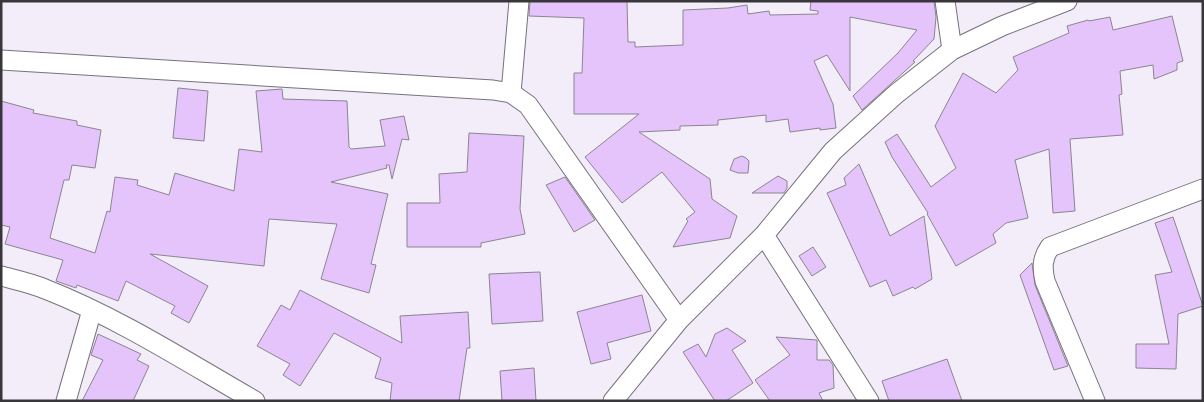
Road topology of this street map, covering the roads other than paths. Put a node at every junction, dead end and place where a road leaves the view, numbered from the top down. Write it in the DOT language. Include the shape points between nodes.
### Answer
graph roads {
  1 [pos="519,1"];
  2 [pos="944,1"];
  3 [pos="1067,1"];
  4 [pos="952,50"];
  5 [pos="1,60"];
  6 [pos="510,94"];
  7 [pos="1203,189"];
  8 [pos="764,235"];
  9 [pos="1,276"];
  10 [pos="92,310"];
  11 [pos="679,320"];
  12 [pos="66,401"];
  13 [pos="255,401"];
  14 [pos="613,401"];
  15 [pos="870,401"];
  16 [pos="1095,401"];
  1 -- 6 [label="street"];
  2 -- 4 [label="street"];
  3 -- 4 [label="street"];
  4 -- 8 [label="street" via="896,94 833,151"];
  5 -- 6 [label="street" via="493,90"];
  6 -- 11 [label="street" via="528,105"];
  7 -- 16 [label="street" via="1050,247 1044,255 1045,281"];
  8 -- 11 [label="street"];
  8 -- 15 [label="street"];
  9 -- 10 [label="street" via="44,288"];
  10 -- 12 [label="street"];
  10 -- 13 [label="street"];
  11 -- 14 [label="street"];
}
